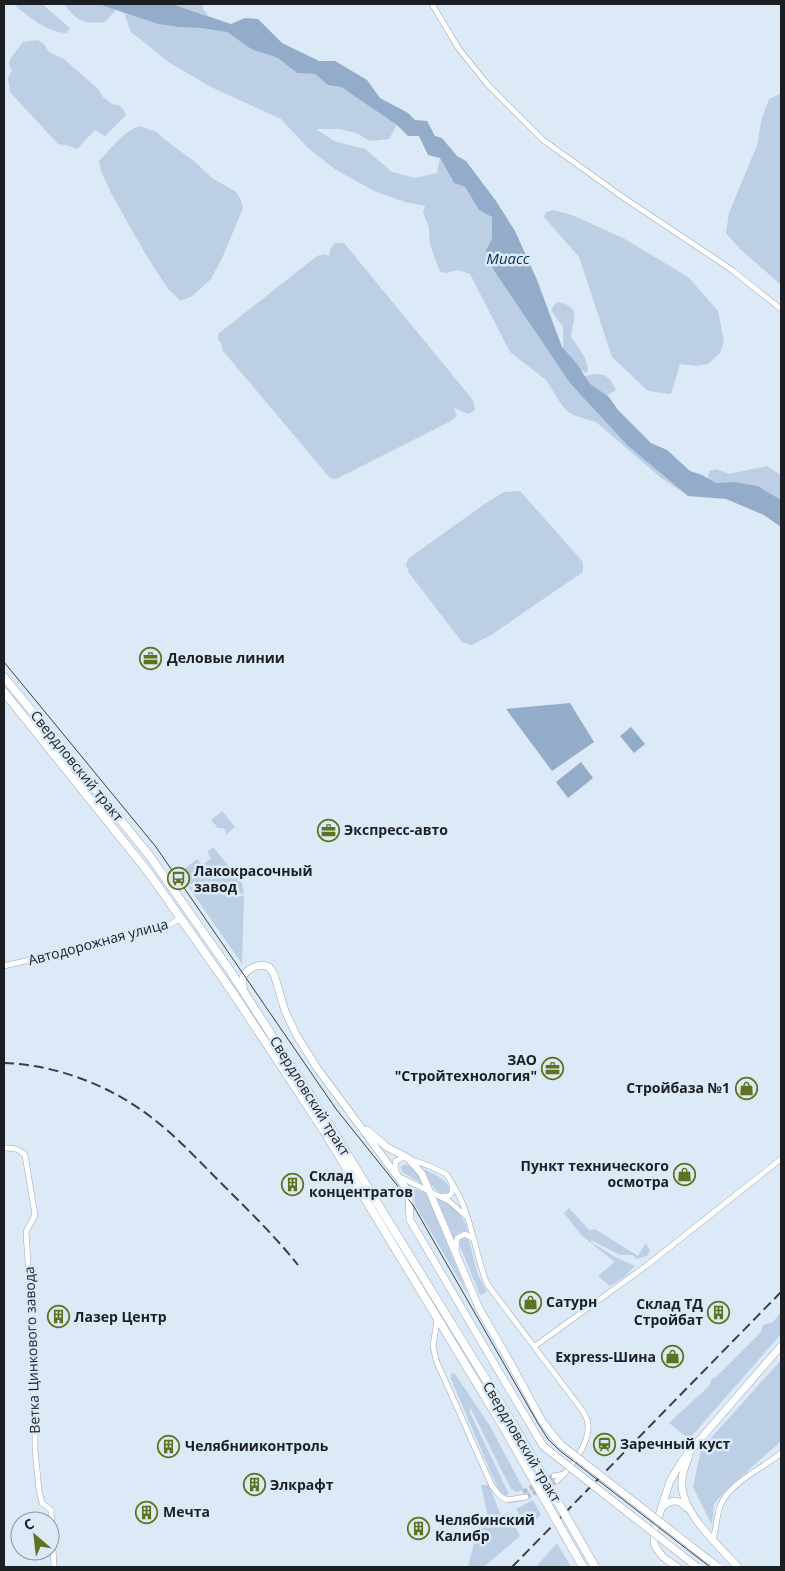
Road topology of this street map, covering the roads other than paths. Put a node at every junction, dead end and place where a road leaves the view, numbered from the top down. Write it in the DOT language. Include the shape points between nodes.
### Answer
graph roads {
  1 [pos="432,4"];
  2 [pos="781,309"];
  3 [pos="4,677"];
  4 [pos="4,692"];
  5 [pos="190,913"];
  6 [pos="181,918"];
  7 [pos="4,966"];
  8 [pos="231,972"];
  9 [pos="244,975"];
  10 [pos="244,994"];
  11 [pos="354,1117"];
  12 [pos="4,1148"];
  13 [pos="408,1158"];
  14 [pos="781,1159"];
  15 [pos="398,1176"];
  16 [pos="451,1182"];
  17 [pos="434,1194"];
  18 [pos="468,1218"];
  19 [pos="474,1240"];
  20 [pos="456,1253"];
  21 [pos="438,1319"];
  22 [pos="535,1346"];
  23 [pos="781,1346"];
  24 [pos="694,1447"];
  25 [pos="781,1453"];
  26 [pos="556,1478"];
  27 [pos="524,1494"];
  28 [pos="661,1508"];
  29 [pos="692,1514"];
  30 [pos="713,1539"];
  31 [pos="54,1567"];
  32 [pos="583,1567"];
  33 [pos="595,1567"];
  34 [pos="677,1567"];
  35 [pos="697,1567"];
  36 [pos="718,1567"];
  37 [pos="738,1567"];
  1 -- 2 [label="street" via="459,50 488,85 543,140 732,270"];
  3 -- 5 [label="main road, Свердловский тракт" via="148,855"];
  4 -- 6 [label="main road, Свердловский тракт" via="149,873"];
  5 -- 6 [label="main road, Автодорожная улица"];
  5 -- 8 [label="main road, Свердловский тракт"];
  6 -- 7 [label="street, Автодорожная улица" via="164,928"];
  6 -- 21 [label="main road, Свердловский тракт" via="324,1131"];
  8 -- 9 [label="main road"];
  8 -- 10 [label="main road, Свердловский тракт"];
  9 -- 10 [label="main road"];
  9 -- 11 [label="main road" via="260,965 270,967 297,1036"];
  10 -- 33 [label="main road, Свердловский тракт, bridge" via="328,1123 512,1422"];
  11 -- 13 [label="main road" via="377,1140"];
  11 -- 15 [label="main road"];
  12 -- 31 [label="street, Ветка Цинкового завода" via="21,1150 25,1155 35,1215 26,1232 35,1449 42,1503 51,1510"];
  13 -- 15 [label="street" via="400,1158 395,1164"];
  13 -- 16 [label="street" via="447,1176"];
  13 -- 17 [label="main road"];
  14 -- 22 [label="street" via="646,1266"];
  15 -- 17 [label="street"];
  15 -- 35 [label="main road, bridge" via="408,1192 408,1211 413,1227 543,1446"];
  16 -- 17 [label="street" via="449,1196"];
  16 -- 18 [label="street"];
  17 -- 18 [label="street" via="458,1207"];
  17 -- 20 [label="main road"];
  18 -- 19 [label="street"];
  19 -- 20 [label="street" via="461,1235 457,1238"];
  19 -- 22 [label="street" via="487,1284"];
  20 -- 36 [label="main road, bridge" via="479,1308 542,1420 560,1444"];
  21 -- 27 [label="street" via="433,1346 436,1360 492,1486 507,1500"];
  21 -- 32 [label="main road, Свердловский тракт, bridge"];
  22 -- 26 [label="street" via="587,1420 588,1433 583,1445 565,1474"];
  23 -- 24 [label="main road"];
  24 -- 28 [label="main road" via="677,1468"];
  24 -- 29 [label="main road" via="682,1487"];
  25 -- 30 [label="street" via="727,1495 718,1512"];
  28 -- 29 [label="main road" via="669,1501 682,1502"];
  28 -- 34 [label="main road" via="654,1543 663,1557"];
  29 -- 30 [label="main road"];
  30 -- 37 [label="main road"];
}
